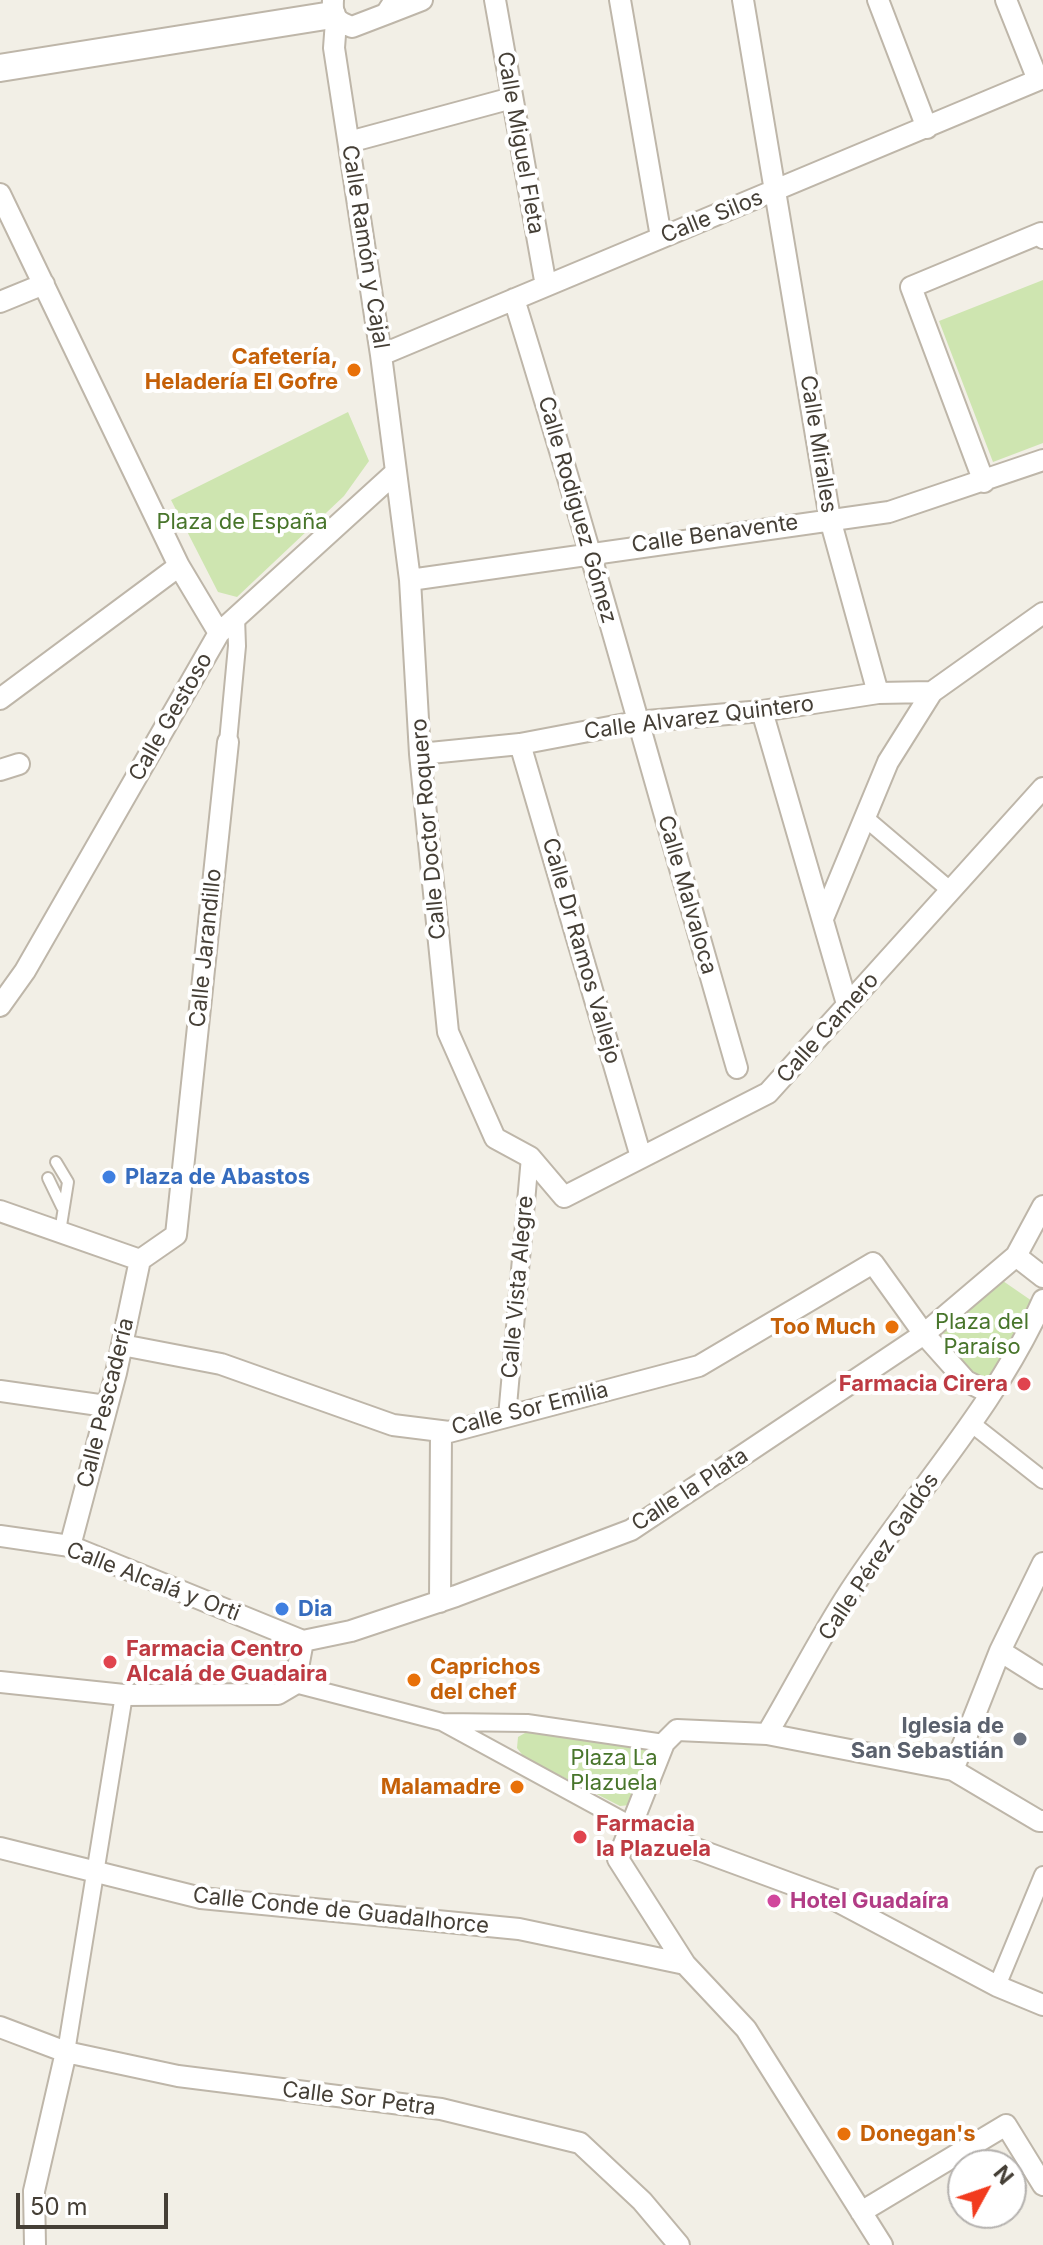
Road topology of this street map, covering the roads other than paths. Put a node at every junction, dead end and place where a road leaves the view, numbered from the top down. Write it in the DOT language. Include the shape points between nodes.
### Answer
graph roads {
  1 [pos="422,0"];
  2 [pos="495,0"];
  3 [pos="620,0"];
  4 [pos="743,0"];
  5 [pos="878,0"];
  6 [pos="1006,0"];
  7 [pos="390,7"];
  8 [pos="334,12"];
  9 [pos="0,68"];
  10 [pos="1040,79"];
  11 [pos="512,98"];
  12 [pos="927,128"];
  13 [pos="349,142"];
  14 [pos="776,190"];
  15 [pos="0,194"];
  16 [pos="661,237"];
  17 [pos="1043,238"];
  18 [pos="44,284"];
  19 [pos="546,286"];
  20 [pos="514,299"];
  21 [pos="0,302"];
  22 [pos="381,355"];
  23 [pos="1043,460"];
  24 [pos="396,472"];
  25 [pos="984,482"];
  26 [pos="830,519"];
  27 [pos="592,551"];
  28 [pos="179,566"];
  29 [pos="410,580"];
  30 [pos="1043,613"];
  31 [pos="236,617"];
  32 [pos="219,633"];
  33 [pos="932,692"];
  34 [pos="878,693"];
  35 [pos="0,699"];
  36 [pos="762,711"];
  37 [pos="636,722"];
  38 [pos="228,742"];
  39 [pos="520,744"];
  40 [pos="420,754"];
  41 [pos="1043,788"];
  42 [pos="864,817"];
  43 [pos="951,891"];
  44 [pos="824,916"];
  45 [pos="847,1004"];
  46 [pos="0,1006"];
  47 [pos="737,1068"];
  48 [pos="530,1157"];
  49 [pos="641,1157"];
  50 [pos="56,1162"];
  51 [pos="48,1178"];
  52 [pos="1043,1206"];
  53 [pos="62,1207"];
  54 [pos="0,1211"];
  55 [pos="60,1232"];
  56 [pos="1016,1256"];
  57 [pos="140,1260"];
  58 [pos="1043,1277"];
  59 [pos="1043,1300"];
  60 [pos="924,1334"];
  61 [pos="122,1345"];
  62 [pos="0,1391"];
  63 [pos="990,1393"];
  64 [pos="106,1406"];
  65 [pos="507,1417"];
  66 [pos="972,1424"];
  67 [pos="441,1431"];
  68 [pos="1043,1480"];
  69 [pos="0,1536"];
  70 [pos="70,1546"];
  71 [pos="1043,1563"];
  72 [pos="440,1602"];
  73 [pos="303,1641"];
  74 [pos="1000,1651"];
  75 [pos="1043,1678"];
  76 [pos="0,1682"];
  77 [pos="295,1684"];
  78 [pos="124,1695"];
  79 [pos="442,1722"];
  80 [pos="767,1734"];
  81 [pos="664,1743"];
  82 [pos="953,1770"];
  83 [pos="1043,1821"];
  84 [pos="631,1825"];
  85 [pos="0,1848"];
  86 [pos="93,1872"];
  87 [pos="1043,1875"];
  88 [pos="685,1964"];
  89 [pos="997,1986"];
  90 [pos="1043,2005"];
  91 [pos="0,2027"];
  92 [pos="66,2052"];
  93 [pos="1043,2185"];
  94 [pos="861,2212"];
  95 [pos="35,2245"];
  96 [pos="679,2245"];
  97 [pos="882,2245"];
  1 -- 7 [label="street"];
  2 -- 11 [label="street, Calle Miguel Fleta"];
  3 -- 16 [label="street"];
  4 -- 14 [label="street, Calle Miralles"];
  5 -- 12 [label="street"];
  6 -- 10 [label="street"];
  7 -- 8 [label="street" via="352,27"];
  8 -- 9 [label="street"];
  8 -- 13 [label="street, Calle Ramón y Cajal" via="334,48"];
  10 -- 12 [label="street, Calle Silos"];
  11 -- 13 [label="street"];
  11 -- 19 [label="street, Calle Miguel Fleta"];
  12 -- 14 [label="street, Calle Silos"];
  13 -- 22 [label="street, Calle Ramón y Cajal"];
  14 -- 16 [label="street, Calle Silos"];
  14 -- 26 [label="street, Calle Miralles"];
  15 -- 18 [label="street"];
  16 -- 19 [label="street, Calle Silos"];
  17 -- 25 [label="street" via="1041,233 911,287"];
  18 -- 21 [label="street"];
  18 -- 28 [label="street"];
  19 -- 20 [label="street, Calle Silos"];
  20 -- 22 [label="street, Calle Silos"];
  20 -- 27 [label="street, Calle Rodiguez Gómez"];
  22 -- 24 [label="street, Calle Ramón y Cajal"];
  23 -- 25 [label="street, Calle Benavente"];
  24 -- 29 [label="street, Calle Doctor Roquero"];
  24 -- 31 [label="street, Calle Gestoso"];
  25 -- 26 [label="street, Calle Benavente" via="889,512"];
  26 -- 27 [label="street, Calle Benavente"];
  26 -- 34 [label="street, Calle Miralles"];
  27 -- 29 [label="street, Calle Benavente"];
  27 -- 37 [label="street, Calle Rodiguez Gómez"];
  28 -- 32 [label="street"];
  28 -- 35 [label="street"];
  29 -- 40 [label="street, Calle Doctor Roquero"];
  30 -- 33 [label="street"];
  31 -- 32 [label="street, Calle Gestoso"];
  31 -- 38 [label="street, Calle Jarandillo"];
  32 -- 46 [label="street, Calle Gestoso"];
  33 -- 34 [label="street, Calle Alvarez Quintero"];
  33 -- 42 [label="street" via="888,762"];
  34 -- 36 [label="street, Calle Alvarez Quintero"];
  36 -- 37 [label="street, Calle Alvarez Quintero"];
  36 -- 44 [label="street"];
  37 -- 39 [label="street, Calle Alvarez Quintero"];
  37 -- 47 [label="street, Calle Malvaloca"];
  38 -- 57 [label="street, Calle Jarandillo" via="176,1235"];
  39 -- 40 [label="street, Calle Alvarez Quintero"];
  39 -- 49 [label="street, Calle Dr Ramos Vallejo"];
  40 -- 48 [label="street, Calle Doctor Roquero" via="448,1032 495,1138"];
  41 -- 43 [label="street, Calle Camero"];
  42 -- 43 [label="street"];
  42 -- 44 [label="street"];
  43 -- 45 [label="street, Calle Camero"];
  44 -- 45 [label="street"];
  45 -- 49 [label="street, Calle Camero" via="768,1093"];
  48 -- 49 [label="street, Calle Camero" via="564,1197"];
  48 -- 65 [label="street, Calle Vista Alegre"];
  50 -- 53 [label="lane" via="68,1182"];
  51 -- 53 [label="lane"];
  52 -- 56 [label="street"];
  53 -- 55 [label="lane"];
  54 -- 55 [label="street"];
  55 -- 57 [label="street"];
  56 -- 58 [label="street"];
  56 -- 60 [label="street"];
  57 -- 61 [label="street, Calle Pescadería"];
  59 -- 63 [label="street" via="1024,1344"];
  60 -- 63 [label="street" via="966,1381"];
  60 -- 65 [label="street, Calle Sor Emilia" via="873,1263 699,1366"];
  60 -- 72 [label="street, Calle la Plata" via="631,1530"];
  61 -- 64 [label="street, Calle Pescadería"];
  61 -- 67 [label="street, Calle Sor Emilia" via="221,1364 393,1425"];
  62 -- 64 [label="street"];
  63 -- 66 [label="street, Calle Pérez Galdós"];
  64 -- 70 [label="street, Calle Pescadería"];
  65 -- 67 [label="street, Calle Sor Emilia"];
  66 -- 68 [label="street"];
  66 -- 80 [label="street, Calle Pérez Galdós" via="850,1591"];
  67 -- 72 [label="street"];
  69 -- 70 [label="street, Calle Alcalá y Orti"];
  70 -- 73 [label="street, Calle Alcalá y Orti"];
  71 -- 74 [label="street"];
  72 -- 73 [label="street, Calle la Plata"];
  73 -- 77 [label="street"];
  74 -- 75 [label="street"];
  74 -- 82 [label="street"];
  76 -- 78 [label="street"];
  77 -- 78 [label="street" via="278,1694"];
  77 -- 79 [label="street"];
  78 -- 86 [label="street"];
  79 -- 81 [label="street" via="527,1723"];
  79 -- 84 [label="street"];
  80 -- 81 [label="street" via="677,1730"];
  80 -- 82 [label="street"];
  81 -- 84 [label="street"];
  82 -- 83 [label="street"];
  84 -- 88 [label="street" via="618,1859"];
  84 -- 89 [label="street" via="835,1900"];
  85 -- 86 [label="street, Calle Conde de Guadalhorce"];
  86 -- 88 [label="street, Calle Conde de Guadalhorce" via="201,1898 519,1929"];
  86 -- 92 [label="street"];
  87 -- 89 [label="street"];
  88 -- 94 [label="street" via="746,2029"];
  89 -- 90 [label="street"];
  91 -- 92 [label="street, Calle Sor Petra"];
  92 -- 95 [label="street" via="34,2191"];
  92 -- 96 [label="street, Calle Sor Petra" via="178,2076 441,2109 580,2143 642,2201"];
  93 -- 94 [label="street" via="1006,2125"];
  94 -- 97 [label="street"];
}
